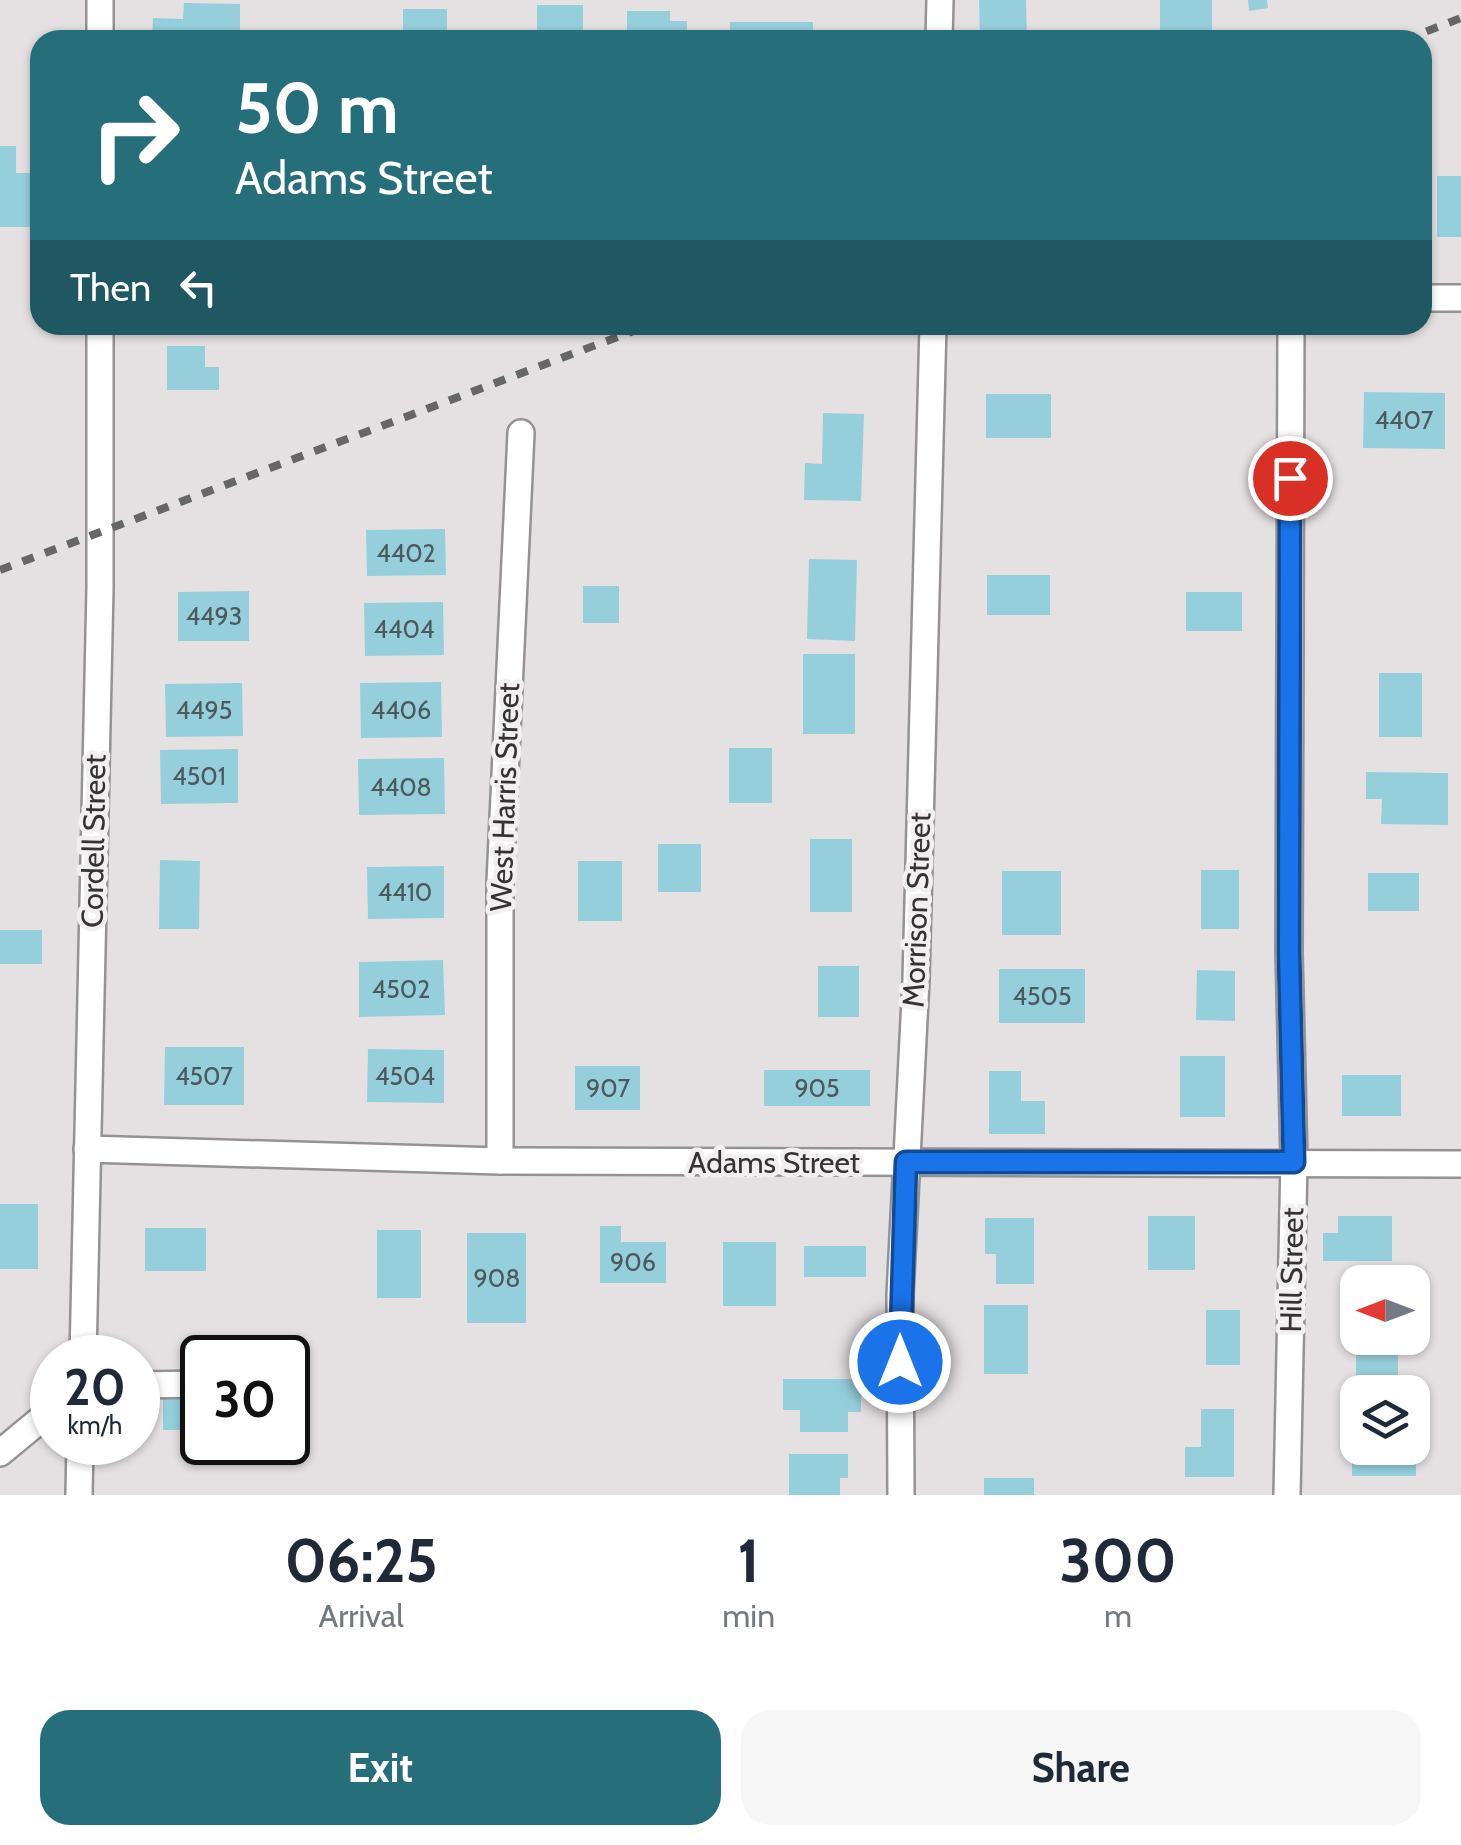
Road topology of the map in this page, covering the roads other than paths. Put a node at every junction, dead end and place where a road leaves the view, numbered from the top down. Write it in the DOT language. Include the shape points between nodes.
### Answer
graph roads {
  1 [pos="100,0"];
  2 [pos="940,0"];
  3 [pos="100,30"];
  4 [pos="939,30"];
  5 [pos="1432,298"];
  6 [pos="1461,298"];
  7 [pos="100,335"];
  8 [pos="932,335"];
  9 [pos="1291,335"];
  10 [pos="521,433"];
  11 [pos="87,1149"];
  12 [pos="500,1160"];
  13 [pos="906,1162"];
  14 [pos="1294,1162"];
  15 [pos="1461,1164"];
  16 [pos="83,1335"];
  17 [pos="30,1428"];
  18 [pos="0,1452"];
  19 [pos="80,1465"];
  20 [pos="79,1495"];
  21 [pos="901,1495"];
  22 [pos="1286,1495"];
  1 -- 3 [label="street"];
  2 -- 4 [label="street"];
  5 -- 6 [label="street"];
  7 -- 11 [label="street, Cordell Street"];
  8 -- 13 [label="street, Morrison Street"];
  9 -- 14 [label="street, Hill Street"];
  10 -- 12 [label="street, West Harris Street" via="500,882"];
  11 -- 12 [label="street, Adams Street"];
  11 -- 16 [label="street, Cordell Street"];
  12 -- 13 [label="street, Adams Street"];
  13 -- 14 [label="street, Adams Street"];
  13 -- 21 [label="street, Morrison Street"];
  14 -- 15 [label="street, Adams Street"];
  14 -- 22 [label="street, Hill Street"];
  17 -- 18 [label="street"];
  19 -- 20 [label="street"];
}
